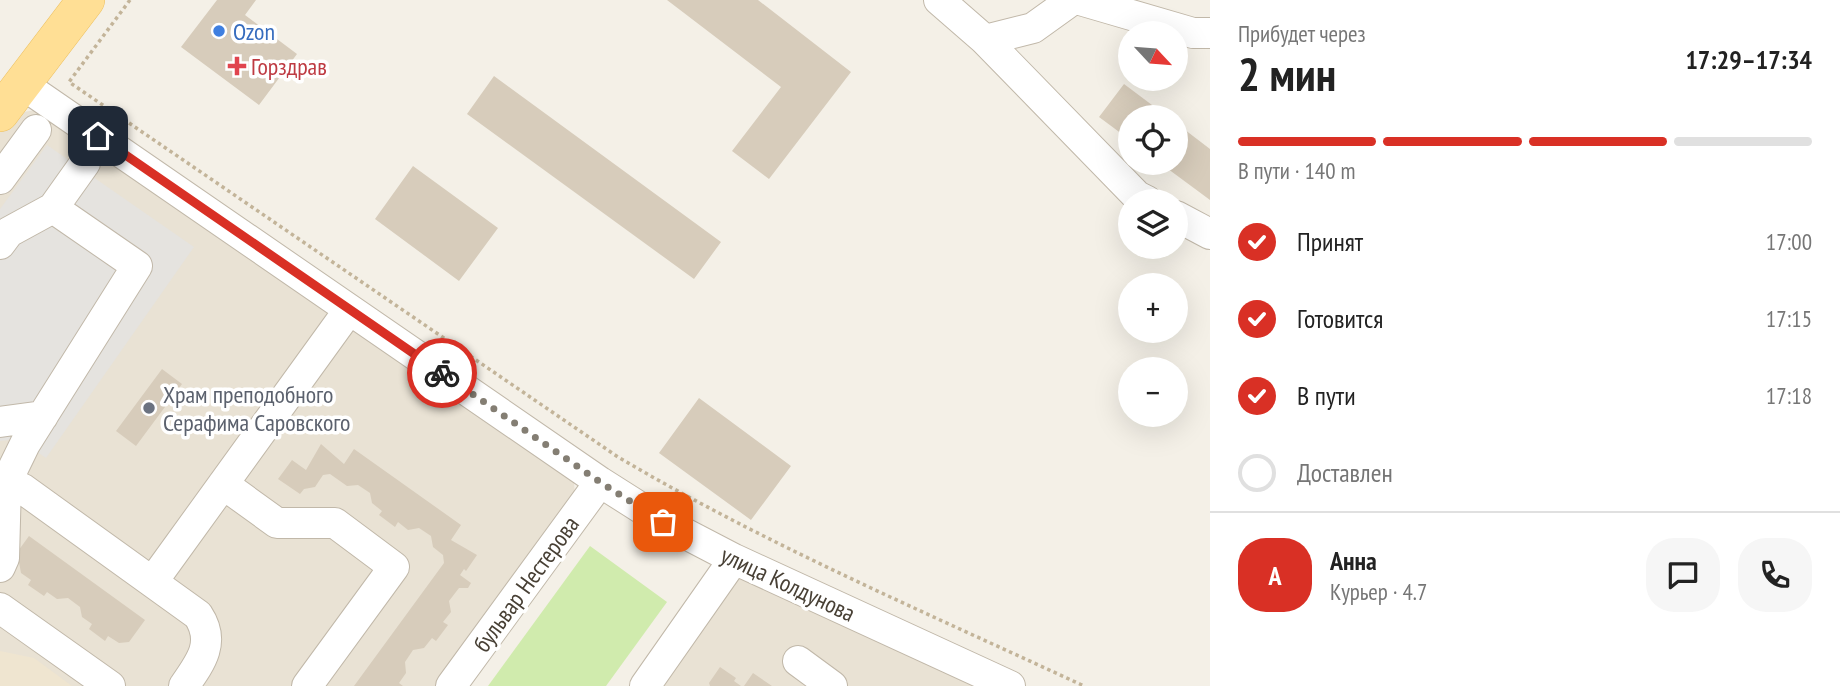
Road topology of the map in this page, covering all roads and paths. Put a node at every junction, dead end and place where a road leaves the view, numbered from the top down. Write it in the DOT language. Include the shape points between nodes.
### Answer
graph roads {
  1 [pos="86,0"];
  2 [pos="130,0"];
  3 [pos="939,0"];
  4 [pos="1072,0"];
  5 [pos="1080,0"];
  6 [pos="1210,33"];
  7 [pos="985,40"];
  8 [pos="22,84"];
  9 [pos="0,113"];
  10 [pos="36,130"];
  11 [pos="85,163"];
  12 [pos="0,179"];
  13 [pos="1130,189"];
  14 [pos="53,208"];
  15 [pos="1188,222"];
  16 [pos="1210,234"];
  17 [pos="0,244"];
  18 [pos="349,310"];
  19 [pos="43,416"];
  20 [pos="0,422"];
  21 [pos="600,482"];
  22 [pos="3,483"];
  23 [pos="223,484"];
  24 [pos="734,559"];
  25 [pos="0,567"];
  26 [pos="153,581"];
  27 [pos="0,608"];
  28 [pos="798,662"];
  29 [pos="1006,685"];
  30 [pos="110,686"];
  31 [pos="184,686"];
  32 [pos="307,686"];
  33 [pos="452,686"];
  34 [pos="645,686"];
  35 [pos="832,686"];
  36 [pos="1084,686"];
  1 -- 8 [label="main road"];
  2 -- 36 [label="path" via="69,82 618,457 747,528"];
  3 -- 7 [label="street"];
  4 -- 7 [label="street" via="1032,28"];
  5 -- 6 [label="street" via="1193,33"];
  7 -- 13 [label="street"];
  8 -- 9 [label="main road"];
  8 -- 18 [label="street, улица Колдунова"];
  10 -- 12 [label="street"];
  11 -- 14 [label="street"];
  14 -- 17 [label="street" via="9,232"];
  14 -- 19 [label="street" via="137,266"];
  15 -- 16 [label="street"];
  18 -- 21 [label="street, улица Колдунова"];
  18 -- 23 [label="street"];
  19 -- 20 [label="street"];
  19 -- 22 [label="street"];
  21 -- 24 [label="street, улица Колдунова"];
  21 -- 33 [label="street, бульвар Нестерова"];
  22 -- 25 [label="street" via="4,558"];
  22 -- 26 [label="street" via="23,489"];
  23 -- 26 [label="street"];
  23 -- 32 [label="street" via="277,523 335,523 394,566"];
  24 -- 29 [label="street, улица Колдунова"];
  24 -- 34 [label="street"];
  26 -- 31 [label="street" via="198,615 207,634 205,654"];
  27 -- 30 [label="street"];
  28 -- 35 [label="street"];
}
